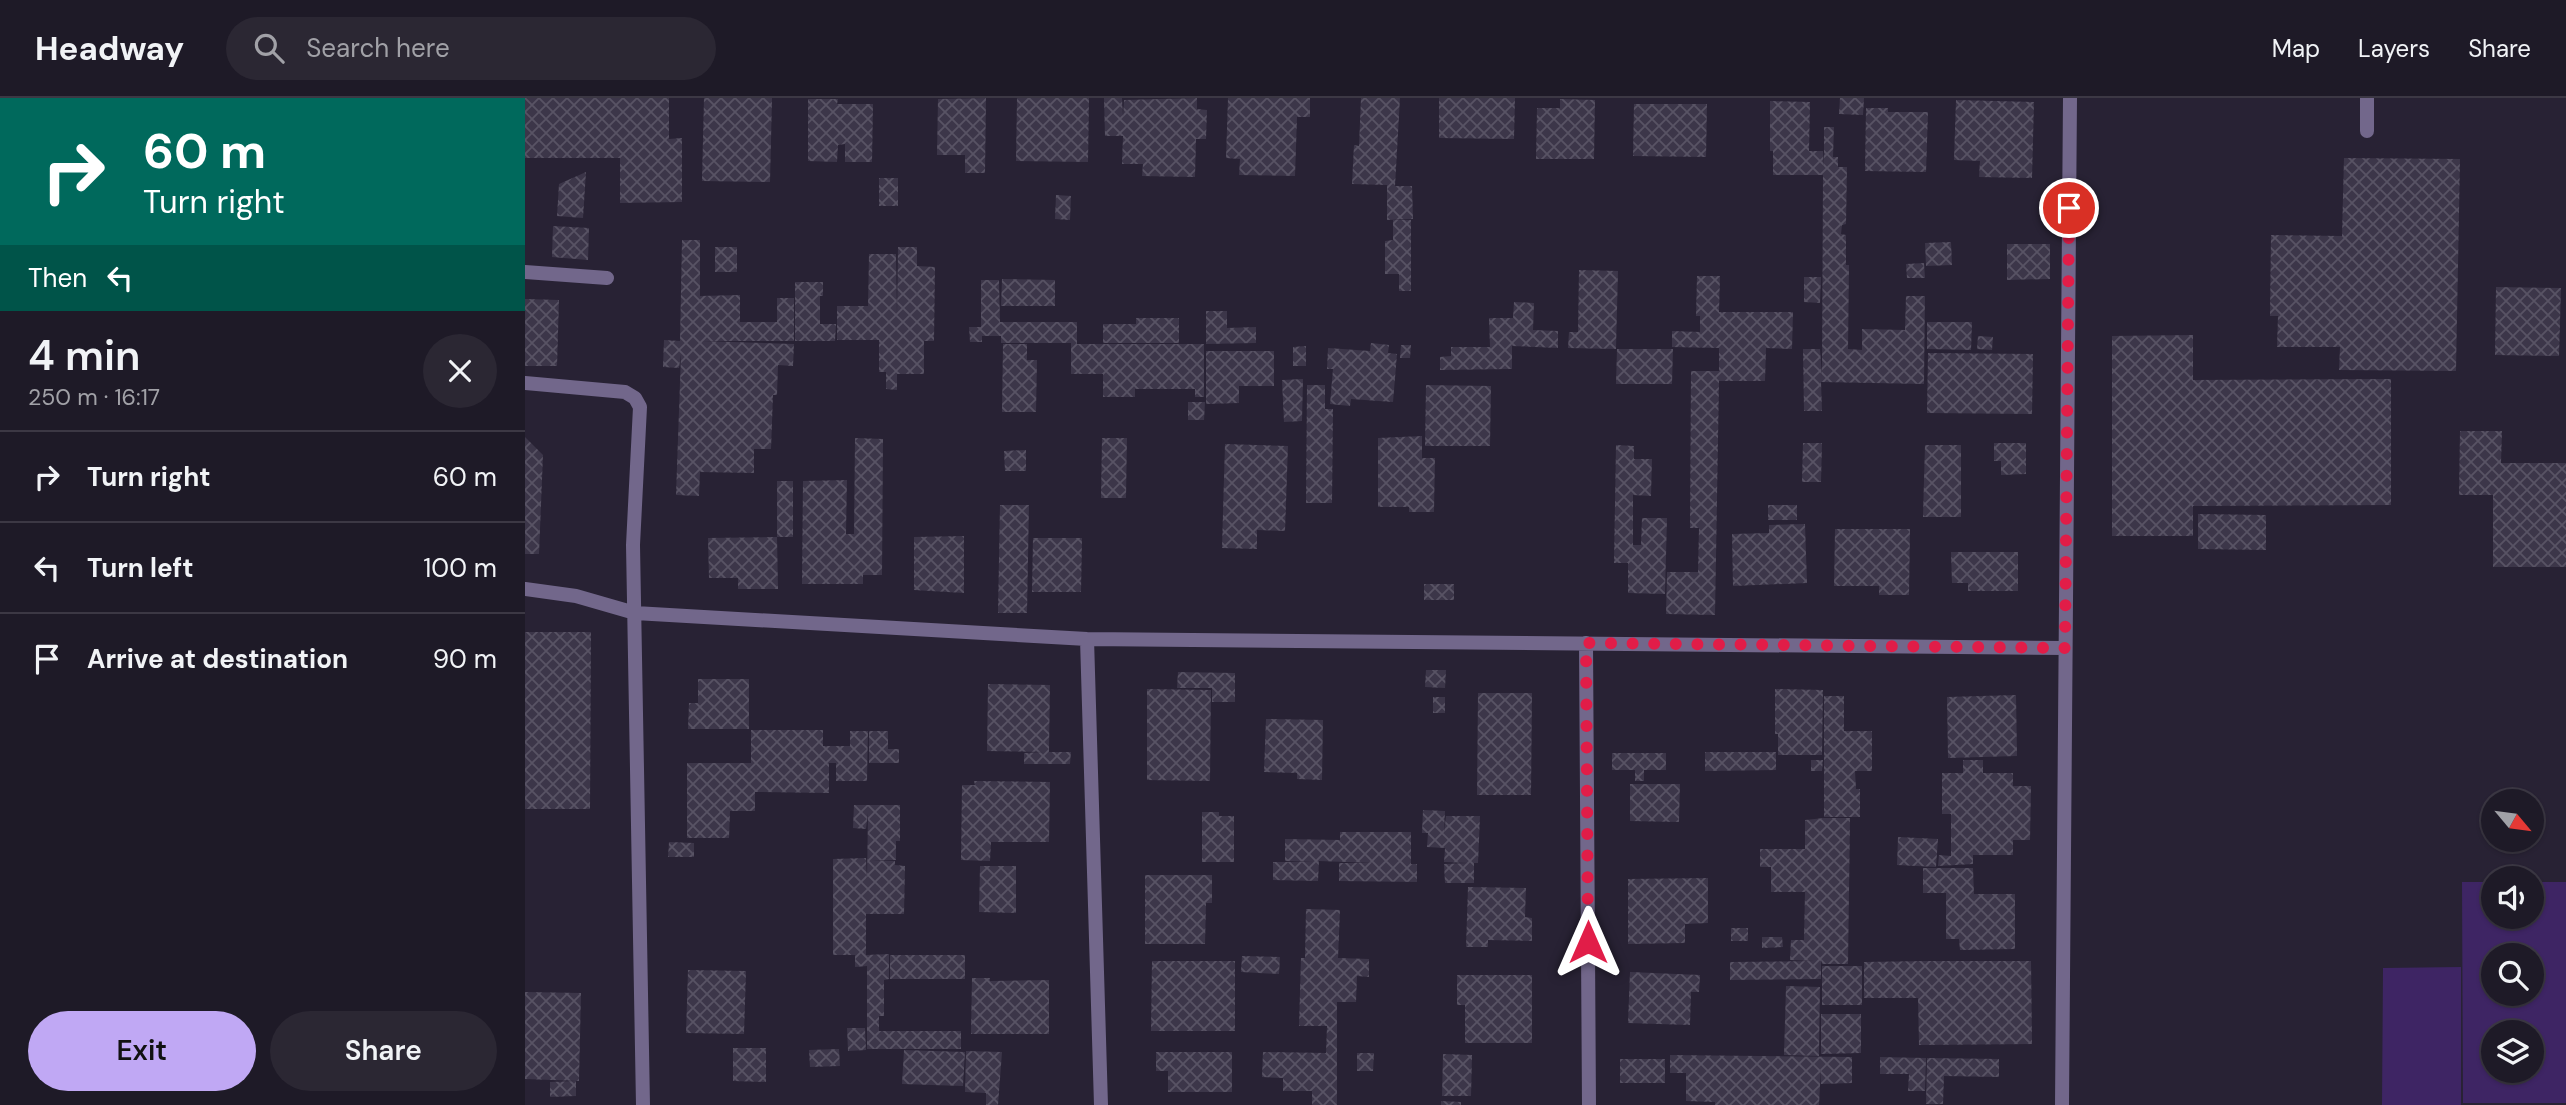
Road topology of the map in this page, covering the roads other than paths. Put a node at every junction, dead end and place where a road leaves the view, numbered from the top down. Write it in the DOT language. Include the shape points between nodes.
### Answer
graph roads {
  1 [pos="2070,98"];
  2 [pos="2367,98"];
  3 [pos="2367,131"];
  4 [pos="525,272"];
  5 [pos="607,278"];
  6 [pos="525,383"];
  7 [pos="525,589"];
  8 [pos="635,613"];
  9 [pos="1087,639"];
  10 [pos="1586,643"];
  11 [pos="2065,648"];
  12 [pos="643,1105"];
  13 [pos="1101,1105"];
  14 [pos="1589,1105"];
  15 [pos="2061,1105"];
  1 -- 11 [label="street"];
  2 -- 3 [label="street"];
  4 -- 5 [label="street"];
  6 -- 8 [label="street" via="625,393 640,407 633,545"];
  7 -- 8 [label="street" via="576,596"];
  8 -- 9 [label="street"];
  8 -- 12 [label="street"];
  9 -- 10 [label="street"];
  9 -- 13 [label="street"];
  10 -- 11 [label="street"];
  10 -- 14 [label="street"];
  11 -- 15 [label="street"];
}
